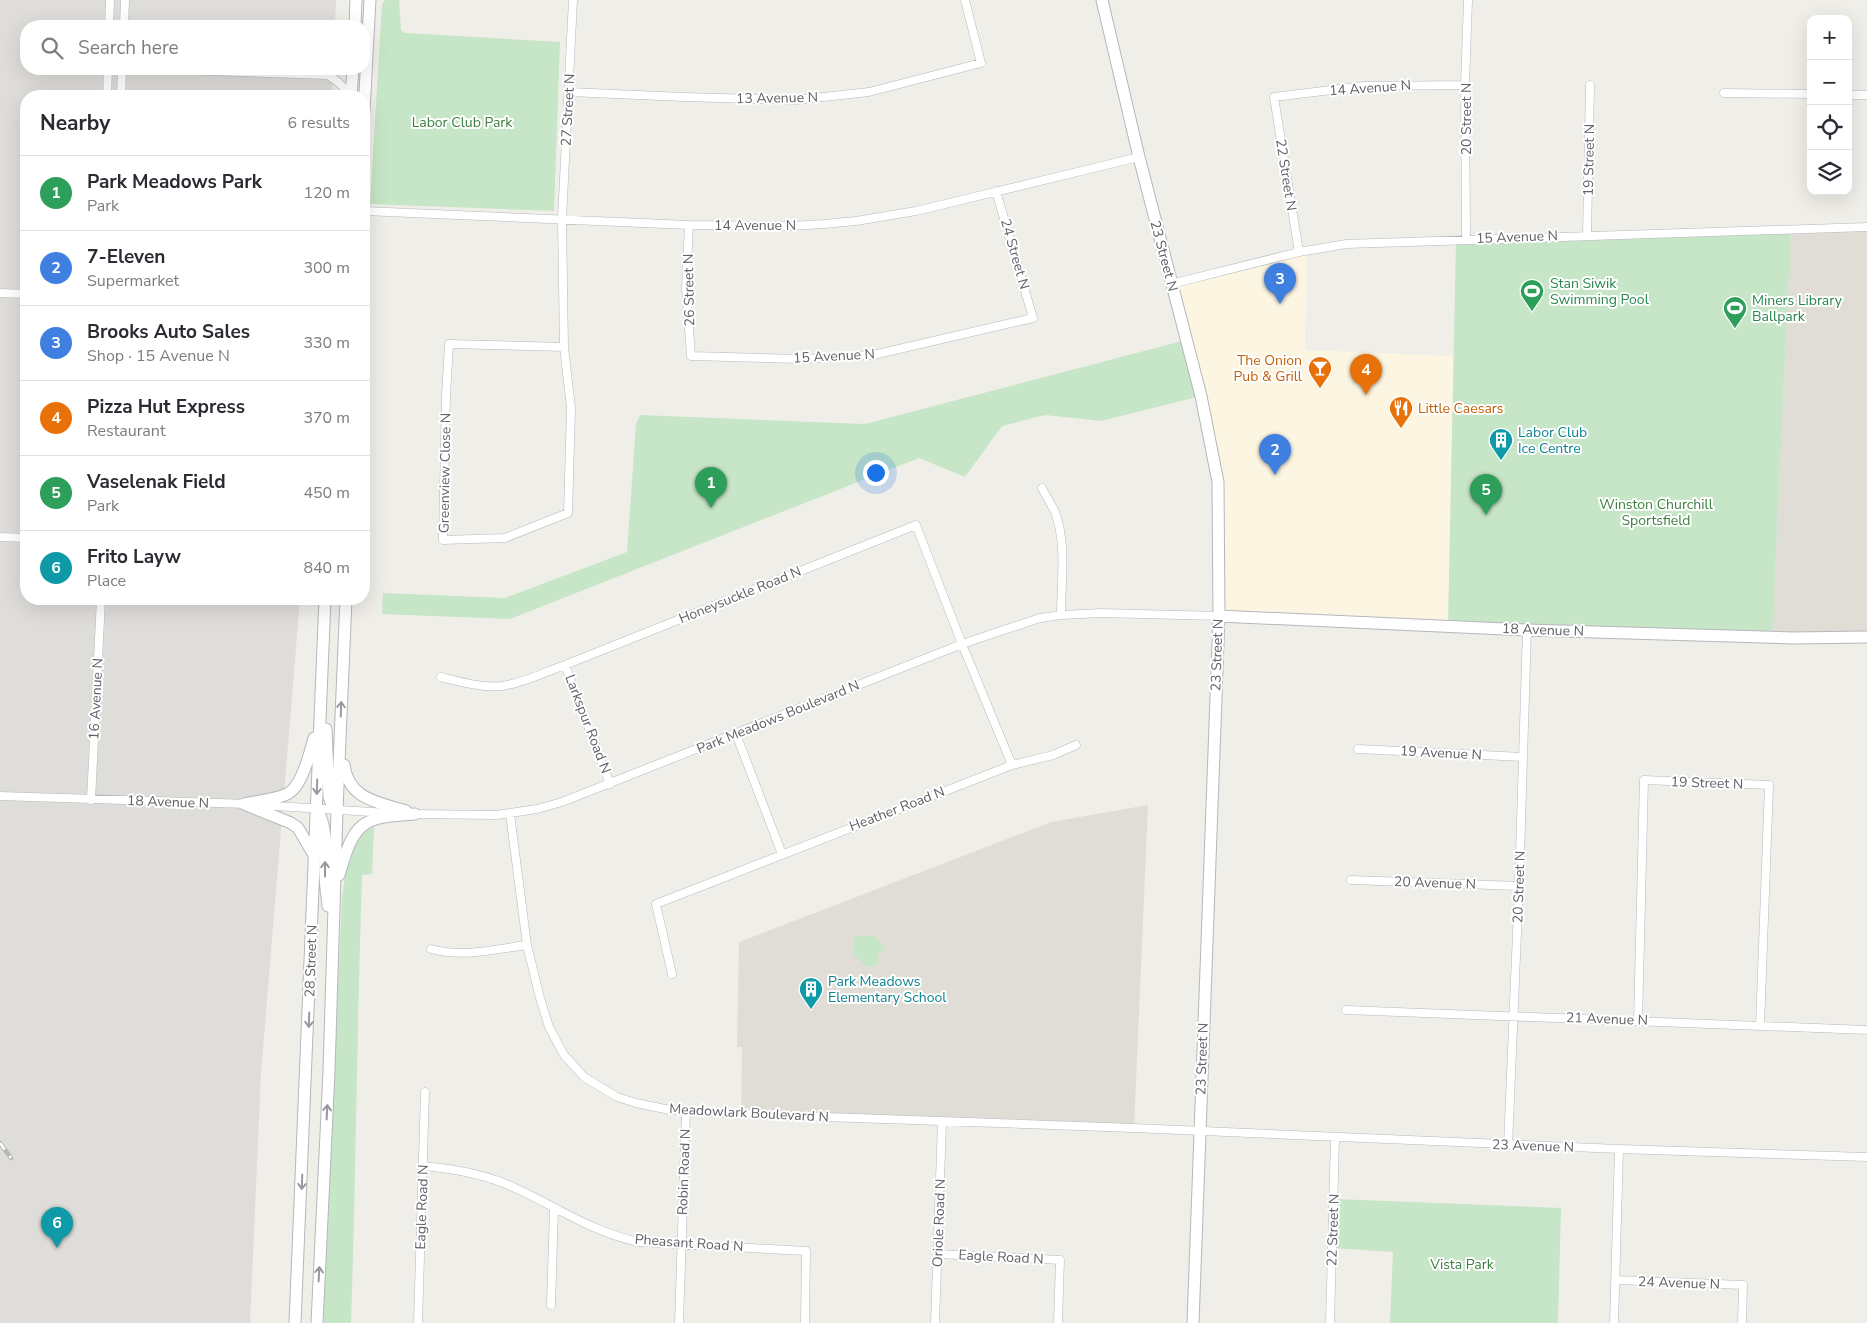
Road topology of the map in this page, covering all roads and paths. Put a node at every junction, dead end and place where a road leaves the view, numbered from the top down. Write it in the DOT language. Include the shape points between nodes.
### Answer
graph roads {
  1 [pos="110,0"];
  2 [pos="125,0"];
  3 [pos="356,0"];
  4 [pos="573,0"];
  5 [pos="965,0"];
  6 [pos="1468,0"];
  7 [pos="1104,1"];
  8 [pos="370,2"];
  9 [pos="109,20"];
  10 [pos="124,20"];
  11 [pos="355,20"];
  12 [pos="369,20"];
  13 [pos="108,75"];
  14 [pos="122,75"];
  15 [pos="328,75"];
  16 [pos="353,75"];
  17 [pos="366,75"];
  18 [pos="1465,85"];
  19 [pos="1590,85"];
  20 [pos="107,90"];
  21 [pos="121,90"];
  22 [pos="346,90"];
  23 [pos="352,90"];
  24 [pos="365,90"];
  25 [pos="569,92"];
  26 [pos="1724,93"];
  27 [pos="1807,94"];
  28 [pos="1852,94"];
  29 [pos="1867,95"];
  30 [pos="1274,97"];
  31 [pos="1139,157"];
  32 [pos="996,191"];
  33 [pos="370,211"];
  34 [pos="562,219"];
  35 [pos="689,225"];
  36 [pos="1867,227"];
  37 [pos="1587,235"];
  38 [pos="1466,239"];
  39 [pos="1299,252"];
  40 [pos="1171,284"];
  41 [pos="0,293"];
  42 [pos="20,294"];
  43 [pos="1033,318"];
  44 [pos="564,347"];
  45 [pos="691,356"];
  46 [pos="1042,488"];
  47 [pos="0,537"];
  48 [pos="20,538"];
  49 [pos="101,605"];
  50 [pos="325,605"];
  51 [pos="346,605"];
  52 [pos="1061,615"];
  53 [pos="1219,616"];
  54 [pos="1527,630"];
  55 [pos="323,632"];
  56 [pos="1867,636"];
  57 [pos="962,644"];
  58 [pos="565,665"];
  59 [pos="441,677"];
  60 [pos="319,717"];
  61 [pos="340,734"];
  62 [pos="736,734"];
  63 [pos="1076,745"];
  64 [pos="1358,749"];
  65 [pos="1523,756"];
  66 [pos="1012,765"];
  67 [pos="610,784"];
  68 [pos="0,796"];
  69 [pos="91,800"];
  70 [pos="244,804"];
  71 [pos="317,808"];
  72 [pos="337,810"];
  73 [pos="415,814"];
  74 [pos="510,814"];
  75 [pos="782,854"];
  76 [pos="314,857"];
  77 [pos="1351,880"];
  78 [pos="1519,886"];
  79 [pos="334,890"];
  80 [pos="527,945"];
  81 [pos="431,949"];
  82 [pos="333,970"];
  83 [pos="672,974"];
  84 [pos="1346,1010"];
  85 [pos="1514,1015"];
  86 [pos="1638,1021"];
  87 [pos="1760,1026"];
  88 [pos="1867,1030"];
  89 [pos="425,1092"];
  90 [pos="686,1111"];
  91 [pos="942,1122"];
  92 [pos="1200,1132"];
  93 [pos="1335,1138"];
  94 [pos="1508,1144"];
  95 [pos="1619,1150"];
  96 [pos="1867,1157"];
  97 [pos="424,1166"];
  98 [pos="554,1209"];
  99 [pos="682,1243"];
  100 [pos="938,1254"];
  101 [pos="1616,1280"];
  102 [pos="551,1305"];
  103 [pos="296,1323"];
  104 [pos="317,1323"];
  105 [pos="418,1323"];
  106 [pos="679,1323"];
  107 [pos="805,1323"];
  108 [pos="935,1323"];
  109 [pos="1058,1323"];
  110 [pos="1193,1323"];
  111 [pos="1330,1323"];
  112 [pos="1614,1323"];
  113 [pos="1742,1323"];
  1 -- 9 [label="street"];
  2 -- 10 [label="street"];
  3 -- 11 [label="main road"];
  4 -- 25 [label="street, 27 Street N"];
  5 -- 25 [label="street, 13 Avenue N" via="981,63 869,92 796,100"];
  6 -- 18 [label="street, 20 Street N"];
  7 -- 31 [label="main road, 23 Street N"];
  8 -- 12 [label="main road"];
  13 -- 20 [label="street"];
  14 -- 21 [label="street"];
  15 -- 22 [label="street"];
  16 -- 23 [label="main road"];
  17 -- 24 [label="main road"];
  18 -- 30 [label="street, 14 Avenue N" via="1364,86"];
  18 -- 38 [label="street, 20 Street N"];
  19 -- 37 [label="street, 19 Street N"];
  25 -- 34 [label="street, 27 Street N"];
  26 -- 27 [label="street"];
  28 -- 29 [label="street"];
  30 -- 39 [label="street, 22 Street N"];
  31 -- 32 [label="street, 14 Avenue N"];
  31 -- 40 [label="main road, 23 Street N"];
  32 -- 35 [label="street, 14 Avenue N" via="916,211 856,221 790,226"];
  32 -- 43 [label="street, 24 Street N"];
  33 -- 34 [label="street, 14 Avenue N"];
  34 -- 35 [label="street, 14 Avenue N"];
  34 -- 44 [label="street, Greenview Close N"];
  35 -- 45 [label="street, 26 Street N" via="686,288"];
  36 -- 37 [label="street, 15 Avenue N"];
  37 -- 38 [label="street, 15 Avenue N"];
  38 -- 39 [label="street, 15 Avenue N" via="1346,244"];
  39 -- 40 [label="street, 15 Avenue N"];
  40 -- 53 [label="main road, 23 Street N" via="1216,464 1220,503"];
  41 -- 42 [label="street"];
  43 -- 45 [label="street, 15 Avenue N" via="873,355 801,359"];
  44 -- 44 [label="street, Greenview Close N" via="571,408 568,513 505,538 443,540 449,344"];
  46 -- 52 [label="street" via="1060,532"];
  47 -- 48 [label="street"];
  49 -- 69 [label="street, 16 Avenue N"];
  50 -- 55 [label="main road, 28 Street N"];
  61 -- 51 [label="main road, 28 Street N, one-way"];
  52 -- 53 [label="street, Park Meadows Boulevard N"];
  52 -- 57 [label="street, Park Meadows Boulevard N" via="1040,618"];
  53 -- 54 [label="main road, 18 Avenue N"];
  53 -- 92 [label="main road, 23 Street N"];
  54 -- 56 [label="main road, 18 Avenue N" via="1793,638"];
  54 -- 65 [label="street, 20 Street N"];
  55 -- 60 [label="main road, 28 Street N"];
  55 -- 72 [label="main road" via="328,665 326,734 329,797"];
  57 -- 58 [label="street, Honeysuckle Road N" via="916,525"];
  57 -- 62 [label="street, Park Meadows Boulevard N"];
  57 -- 66 [label="street"];
  58 -- 59 [label="street, Honeysuckle Road N" via="502,686 475,685"];
  58 -- 67 [label="street, Larkspur Road N"];
  60 -- 70 [label="main road" via="309,758 297,784 288,794"];
  60 -- 71 [label="main road, 28 Street N, one-way"];
  61 -- 72 [label="main road, 28 Street N"];
  61 -- 73 [label="main road" via="346,778 354,790 368,799"];
  62 -- 67 [label="street, Park Meadows Boulevard N"];
  62 -- 75 [label="street"];
  63 -- 66 [label="street, Heather Road N" via="1053,755"];
  64 -- 65 [label="street, 19 Avenue N"];
  65 -- 78 [label="street, 20 Street N"];
  66 -- 75 [label="street, Heather Road N"];
  67 -- 74 [label="street, Park Meadows Boulevard N" via="562,802"];
  68 -- 69 [label="street, 18 Avenue N"];
  69 -- 70 [label="street, 18 Avenue N"];
  70 -- 71 [label="street, 18 Avenue N"];
  70 -- 76 [label="main road" via="298,828"];
  71 -- 72 [label="street, 18 Avenue N"];
  71 -- 76 [label="main road, 28 Street N"];
  82 -- 71 [label="main road, one-way" via="325,877 326,835"];
  72 -- 73 [label="street, Park Meadows Boulevard N"];
  72 -- 79 [label="main road, 28 Street N"];
  73 -- 74 [label="street, Park Meadows Boulevard N"];
  73 -- 79 [label="main road" via="390,815 361,825 345,855"];
  74 -- 80 [label="street, Meadowlark Boulevard N"];
  75 -- 83 [label="street, Heather Road N" via="656,904"];
  76 -- 103 [label="main road, 28 Street N, one-way"];
  77 -- 78 [label="street, 20 Avenue N"];
  78 -- 85 [label="street, 20 Street N"];
  79 -- 82 [label="main road, 28 Street N"];
  80 -- 81 [label="street" via="459,954"];
  80 -- 90 [label="street, Meadowlark Boulevard N" via="546,1018 564,1055 578,1072 617,1097 653,1108"];
  104 -- 82 [label="main road, 28 Street N, one-way"];
  84 -- 85 [label="street, 21 Avenue N"];
  85 -- 86 [label="street, 21 Avenue N"];
  85 -- 94 [label="street, 20 Street N"];
  86 -- 87 [label="street, 21 Avenue N"];
  86 -- 87 [label="street, 19 Street N" via="1644,780 1769,785"];
  87 -- 88 [label="street, 21 Avenue N"];
  89 -- 97 [label="street, Eagle Road N"];
  90 -- 91 [label="street, Meadowlark Boulevard N"];
  90 -- 99 [label="street, Robin Road N"];
  91 -- 92 [label="street, Meadowlark Boulevard N"];
  91 -- 100 [label="street, Oriole Road N"];
  92 -- 93 [label="street, 23 Avenue N"];
  92 -- 110 [label="main road, 23 Street N"];
  93 -- 94 [label="street, 23 Avenue N"];
  93 -- 111 [label="street, 22 Street N"];
  94 -- 95 [label="street, 23 Avenue N"];
  95 -- 96 [label="street, 23 Avenue N"];
  95 -- 101 [label="street"];
  97 -- 98 [label="street, Pheasant Road N" via="487,1176"];
  97 -- 105 [label="street, Eagle Road N"];
  98 -- 99 [label="street, Pheasant Road N" via="624,1239"];
  98 -- 102 [label="street"];
  99 -- 106 [label="street, Robin Road N"];
  99 -- 107 [label="street, Pheasant Road N" via="806,1251"];
  100 -- 108 [label="street, Oriole Road N"];
  100 -- 109 [label="street, Eagle Road N" via="1060,1260"];
  101 -- 112 [label="street"];
  101 -- 113 [label="street, 24 Avenue N" via="1743,1285"];
}
